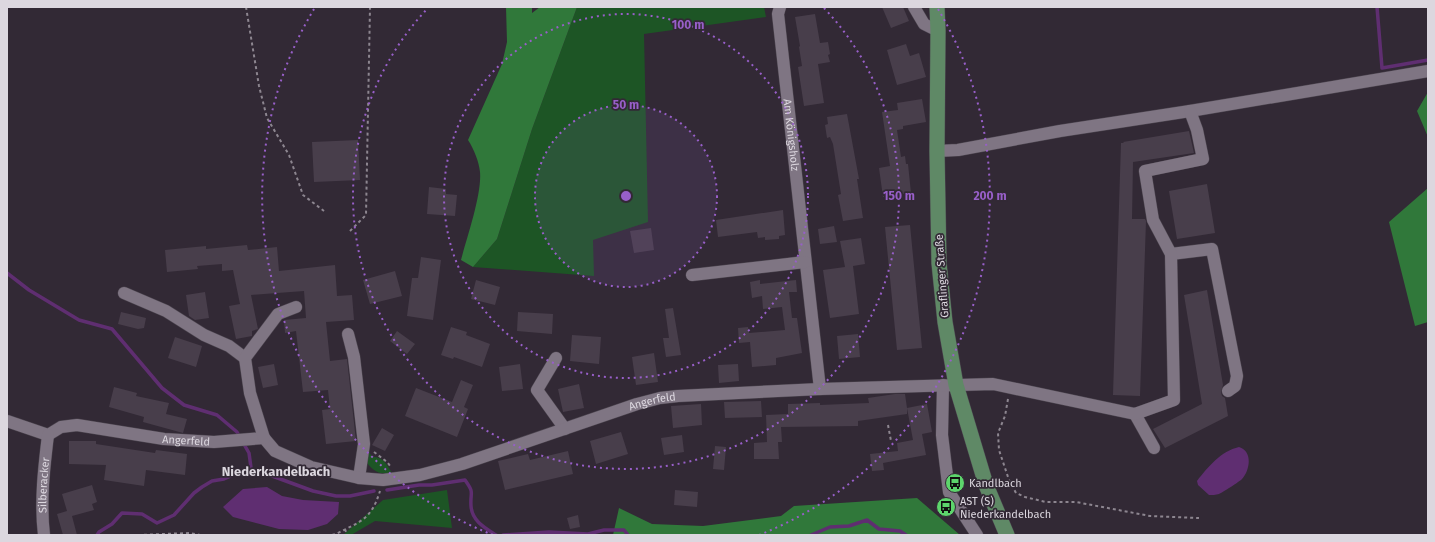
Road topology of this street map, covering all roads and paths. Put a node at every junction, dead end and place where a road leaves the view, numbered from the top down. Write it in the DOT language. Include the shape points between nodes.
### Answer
graph roads {
  1 [pos="246,7"];
  2 [pos="370,7"];
  3 [pos="780,7"];
  4 [pos="914,7"];
  5 [pos="937,7"];
  6 [pos="938,31"];
  7 [pos="1428,71"];
  8 [pos="1190,111"];
  9 [pos="937,151"];
  10 [pos="324,211"];
  11 [pos="350,231"];
  12 [pos="1170,254"];
  13 [pos="805,262"];
  14 [pos="692,275"];
  15 [pos="124,293"];
  16 [pos="296,307"];
  17 [pos="348,334"];
  18 [pos="245,358"];
  19 [pos="556,358"];
  20 [pos="949,385"];
  21 [pos="1010,388"];
  22 [pos="820,389"];
  23 [pos="1228,391"];
  24 [pos="1136,414"];
  25 [pos="7,421"];
  26 [pos="888,425"];
  27 [pos="565,429"];
  28 [pos="48,435"];
  29 [pos="264,438"];
  30 [pos="891,441"];
  31 [pos="363,448"];
  32 [pos="1154,448"];
  33 [pos="359,478"];
  34 [pos="400,478"];
  35 [pos="383,480"];
  36 [pos="1199,518"];
  37 [pos="345,529"];
  38 [pos="44,535"];
  39 [pos="138,535"];
  40 [pos="200,535"];
  41 [pos="332,535"];
  42 [pos="347,535"];
  43 [pos="977,535"];
  44 [pos="1006,535"];
  1 -- 10 [label="path" via="258,86 267,118 289,155 303,195"];
  2 -- 11 [label="path" via="366,215"];
  3 -- 13 [label="street, Am Königsholz" via="778,14"];
  4 -- 6 [label="street" via="924,24"];
  5 -- 6 [label="main road, Graflinger Straße"];
  6 -- 9 [label="main road, Graflinger Straße"];
  7 -- 8 [label="street"];
  8 -- 9 [label="street" via="958,150"];
  8 -- 12 [label="street" via="1203,160 1145,171 1153,220"];
  9 -- 20 [label="main road, Graflinger Straße" via="939,263"];
  12 -- 23 [label="street" via="1212,249 1237,376 1235,386"];
  12 -- 24 [label="street" via="1174,400"];
  13 -- 14 [label="street"];
  13 -- 22 [label="street, Am Königsholz"];
  15 -- 18 [label="street" via="166,311 204,335 229,346"];
  16 -- 18 [label="street" via="278,314"];
  17 -- 31 [label="street" via="354,357"];
  18 -- 29 [label="street" via="250,393"];
  19 -- 27 [label="street" via="537,390"];
  20 -- 21 [label="street, Angerfeld" via="993,384"];
  20 -- 22 [label="street, Angerfeld"];
  20 -- 43 [label="street" via="942,435 949,492"];
  20 -- 44 [label="main road, Graflinger Straße"];
  21 -- 24 [label="street, Angerfeld"];
  21 -- 36 [label="path" via="1005,416 998,433 999,450 1016,493 1046,502 1076,502 1150,516"];
  22 -- 27 [label="street, Angerfeld" via="660,398"];
  24 -- 32 [label="street"];
  25 -- 28 [label="street"];
  26 -- 30 [label="path"];
  27 -- 34 [label="street, Angerfeld" via="462,464"];
  28 -- 29 [label="street, Angerfeld" via="61,427 77,426 164,439 214,442"];
  28 -- 38 [label="street, Silberacker" via="42,521"];
  29 -- 33 [label="street, Angerfeld" via="275,451 311,467"];
  31 -- 33 [label="street"];
  31 -- 34 [label="path" via="376,453"];
  33 -- 35 [label="street, Angerfeld"];
  34 -- 35 [label="street, Angerfeld"];
  35 -- 37 [label="path" via="376,504 366,518"];
  37 -- 41 [label="path"];
  37 -- 42 [label="path"];
  39 -- 40 [label="path"];
}
